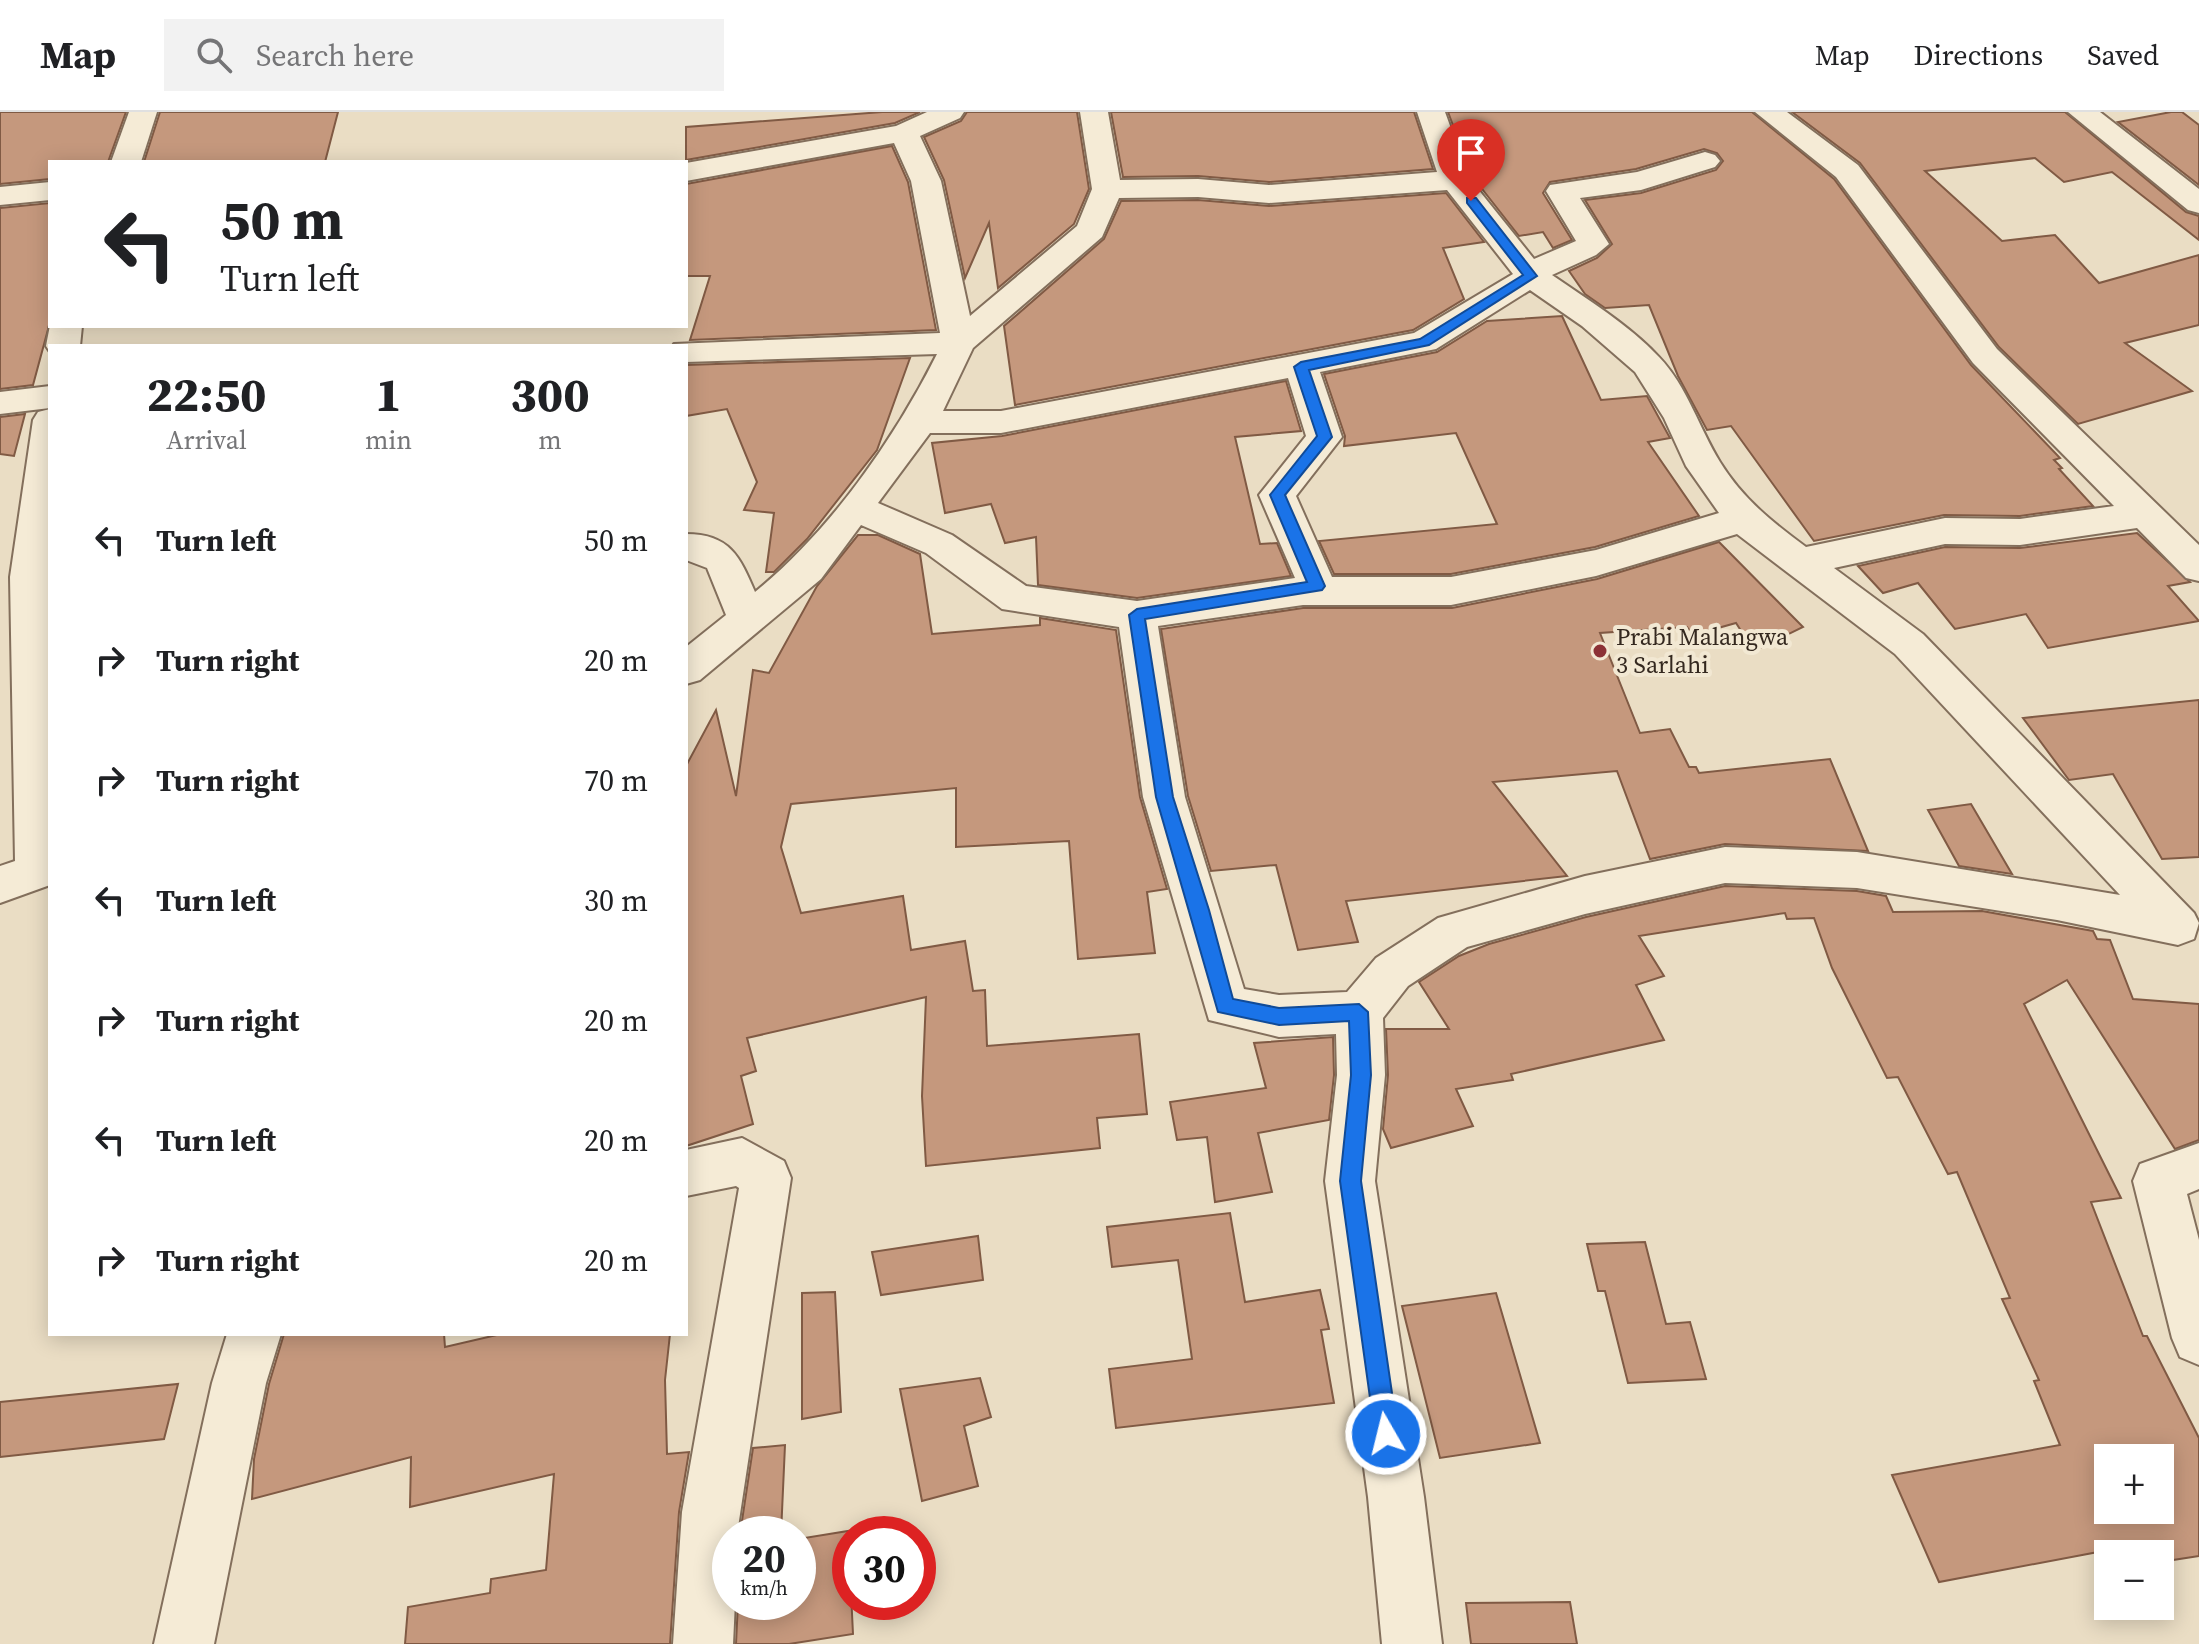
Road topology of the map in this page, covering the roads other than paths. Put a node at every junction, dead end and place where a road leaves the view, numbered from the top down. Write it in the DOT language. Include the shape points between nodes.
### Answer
graph roads {
  1 [pos="143,112"];
  2 [pos="950,112"];
  3 [pos="1094,112"];
  4 [pos="1431,112"];
  5 [pos="1769,112"];
  6 [pos="2082,112"];
  7 [pos="904,133"];
  8 [pos="127,160"];
  9 [pos="1705,161"];
  10 [pos="688,172"];
  11 [pos="1455,180"];
  12 [pos="1107,189"];
  13 [pos="48,191"];
  14 [pos="0,196"];
  15 [pos="2199,204"];
  16 [pos="1531,276"];
  17 [pos="959,343"];
  18 [pos="688,351"];
  19 [pos="1301,367"];
  20 [pos="48,397"];
  21 [pos="0,403"];
  22 [pos="920,422"];
  23 [pos="48,435"];
  24 [pos="857,509"];
  25 [pos="2146,514"];
  26 [pos="1743,519"];
  27 [pos="688,547"];
  28 [pos="1799,562"];
  29 [pos="2199,568"];
  30 [pos="1303,591"];
  31 [pos="1137,615"];
  32 [pos="747,618"];
  33 [pos="688,667"];
  34 [pos="29,874"];
  35 [pos="2186,929"];
  36 [pos="1359,1012"];
  37 [pos="2199,1166"];
  38 [pos="688,1173"];
  39 [pos="253,1336"];
  40 [pos="2199,1338"];
  41 [pos="184,1644"];
  42 [pos="703,1644"];
  43 [pos="1412,1644"];
  1 -- 8 [label="street"];
  2 -- 7 [label="street"];
  3 -- 12 [label="street"];
  4 -- 11 [label="street"];
  5 -- 25 [label="street" via="1847,171 1985,356"];
  6 -- 15 [label="street"];
  7 -- 10 [label="street"];
  7 -- 17 [label="street" via="926,181"];
  9 -- 16 [label="street" via="1641,181 1561,191 1593,244 1581,253 1545,262"];
  11 -- 12 [label="street" via="1269,194"];
  11 -- 16 [label="street"];
  12 -- 17 [label="street" via="1091,230"];
  13 -- 14 [label="street"];
  16 -- 19 [label="street" via="1424,342"];
  16 -- 26 [label="street" via="1648,365 1704,466"];
  17 -- 18 [label="street"];
  17 -- 22 [label="street"];
  19 -- 22 [label="street" via="1001,422"];
  19 -- 30 [label="street" via="1324,437 1277,495 1317,586"];
  20 -- 21 [label="street"];
  22 -- 24 [label="street"];
  23 -- 34 [label="street" via="29,577"];
  24 -- 31 [label="street" via="939,544 1016,599"];
  24 -- 32 [label="street" via="808,569"];
  25 -- 28 [label="street" via="2020,532 1945,531"];
  25 -- 29 [label="street"];
  26 -- 28 [label="street"];
  26 -- 30 [label="street" via="1596,563 1451,591"];
  27 -- 32 [label="street" via="722,560"];
  28 -- 35 [label="street" via="1909,644"];
  30 -- 31 [label="street"];
  31 -- 36 [label="street" via="1164,797 1225,1006 1279,1016"];
  32 -- 33 [label="street"];
  35 -- 36 [label="street" via="2057,901 1857,870 1725,865 1585,895 1454,932 1392,972"];
  36 -- 43 [label="street" via="1361,1075 1350,1181"];
  37 -- 40 [label="street" via="2158,1181"];
  38 -- 42 [label="street" via="742,1161 766,1178 710,1512"];
  39 -- 41 [label="street"];
}
